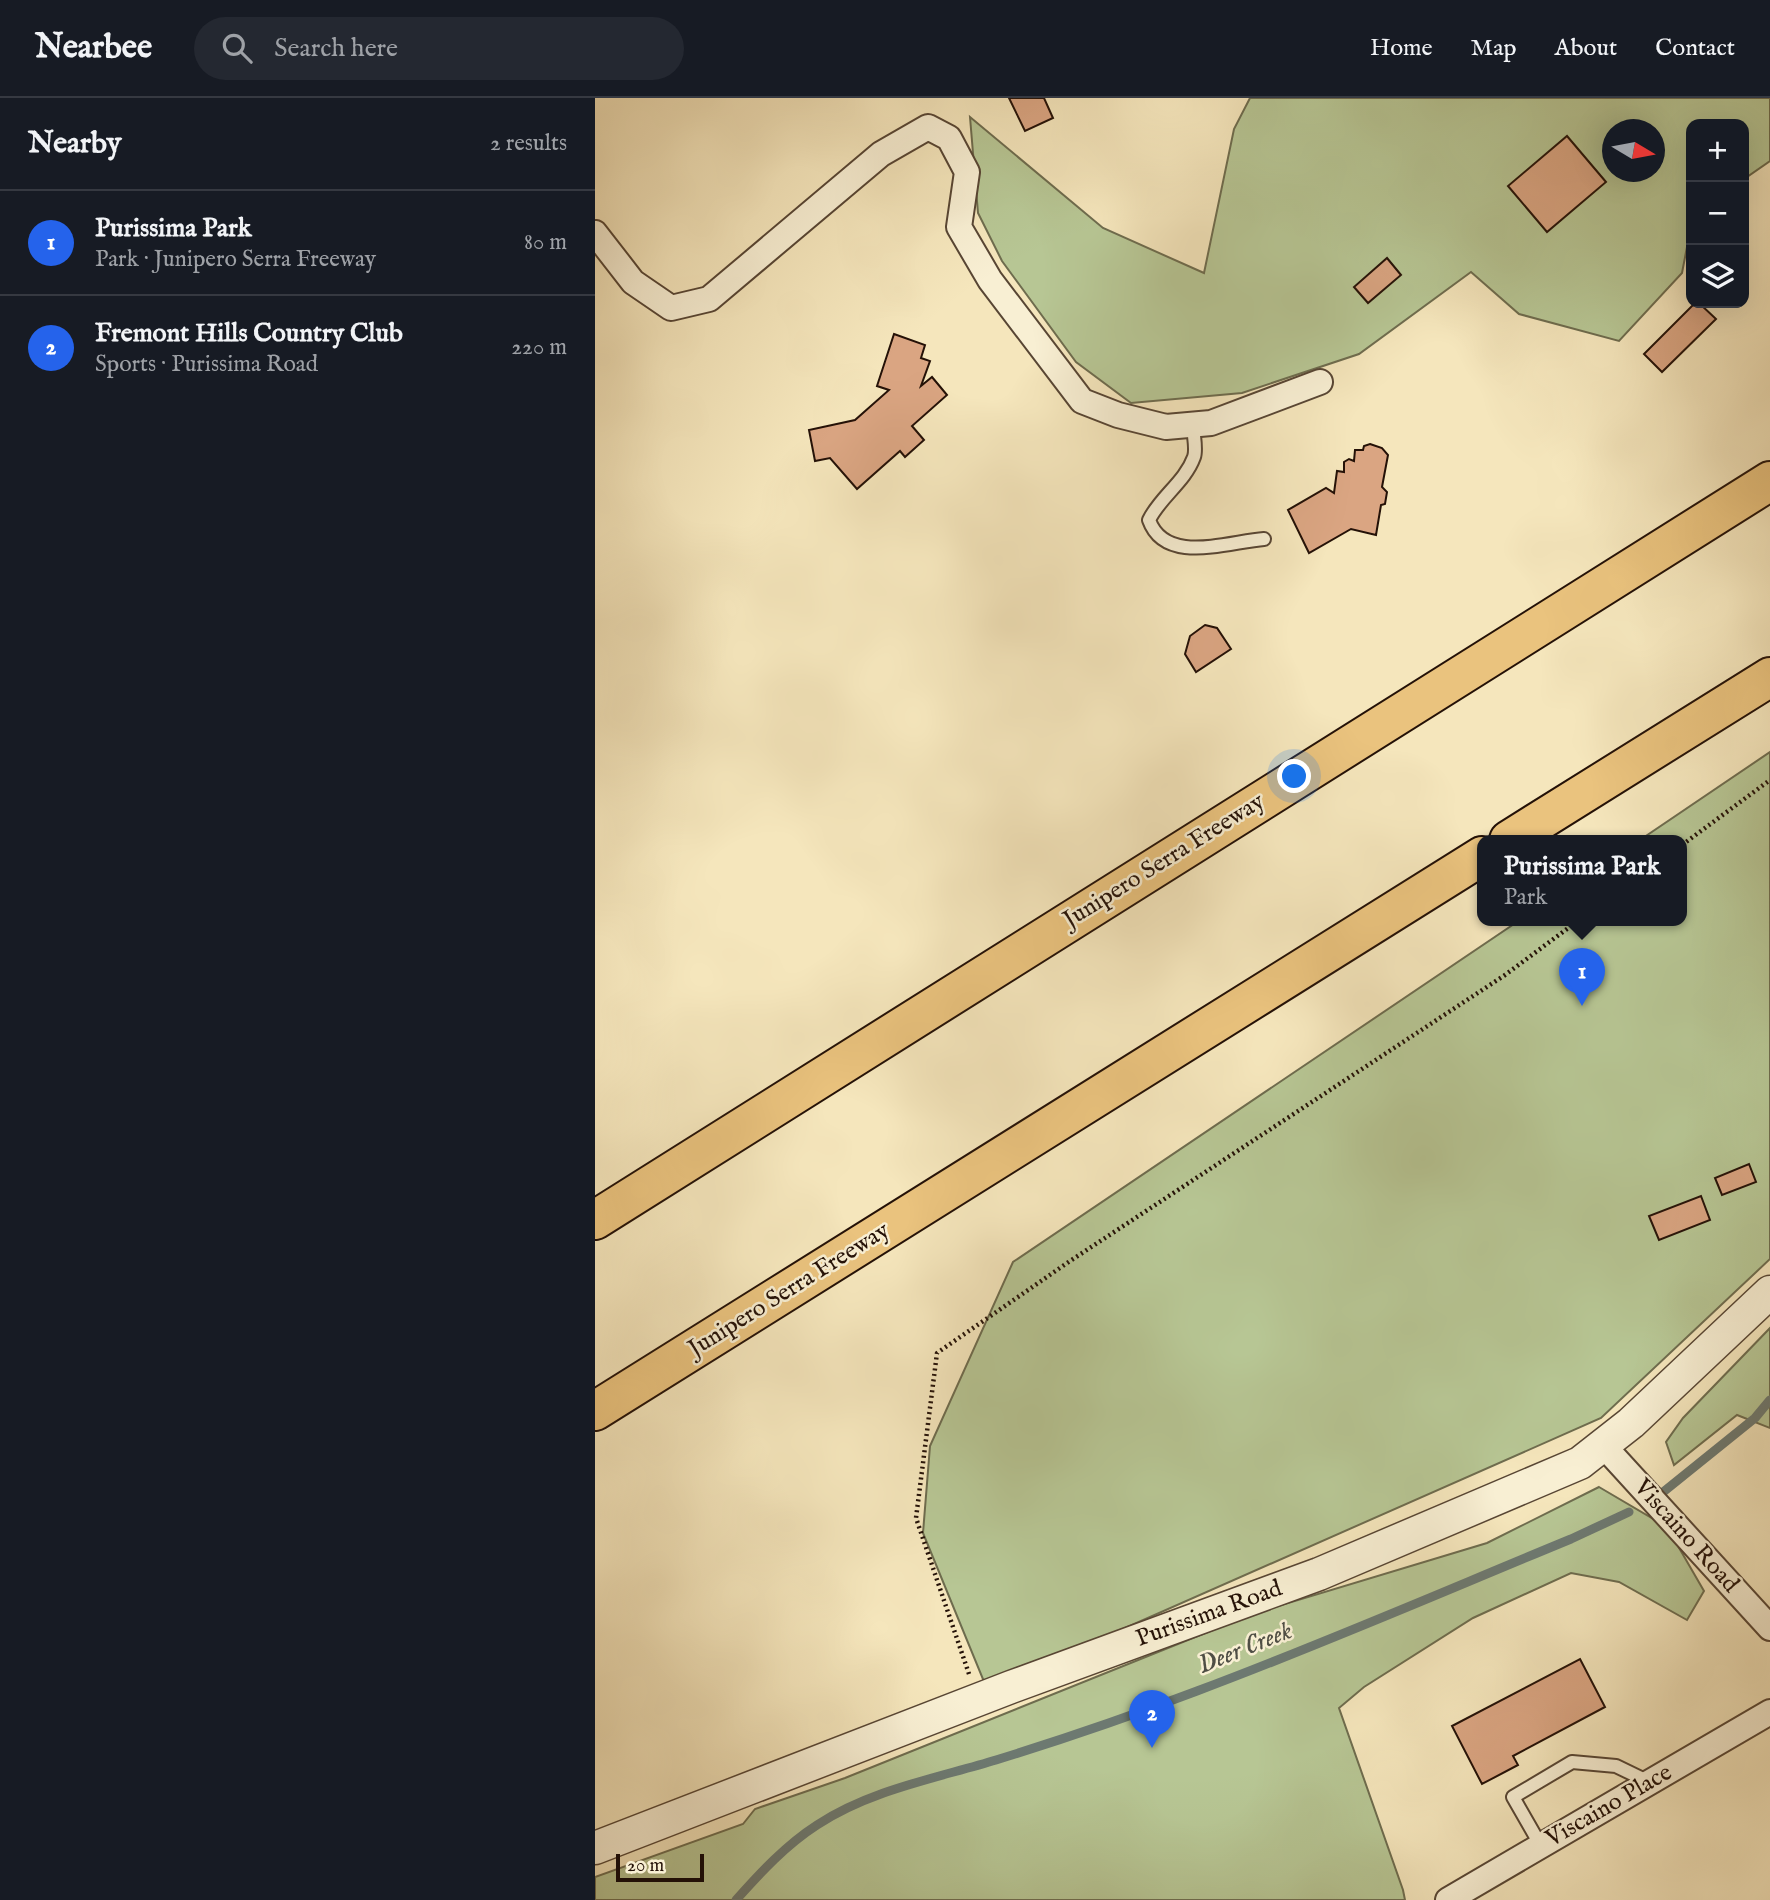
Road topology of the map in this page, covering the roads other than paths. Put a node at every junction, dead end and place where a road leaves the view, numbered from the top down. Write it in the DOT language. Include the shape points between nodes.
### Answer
graph roads {
  1 [pos="595,233"];
  2 [pos="1320,382"];
  3 [pos="1193,425"];
  4 [pos="1770,481"];
  5 [pos="1264,539"];
  6 [pos="1770,677"];
  7 [pos="1517,835"];
  8 [pos="1477,859"];
  9 [pos="595,1220"];
  10 [pos="1770,1292"];
  11 [pos="595,1411"];
  12 [pos="1602,1444"];
  13 [pos="1770,1628"];
  14 [pos="1770,1712"];
  15 [pos="1649,1782"];
  16 [pos="1541,1846"];
  17 [pos="595,1849"];
  18 [pos="1448,1900"];
  1 -- 3 [label="street" via="633,282 671,308 709,299 881,154 928,127 949,138 967,172 959,227 990,280 1082,401 1167,427"];
  2 -- 3 [label="street" via="1211,423"];
  3 -- 5 [label="lane" via="1195,456 1156,506 1149,520 1153,533 1167,544 1187,549"];
  4 -- 9 [label="highway, Junipero Serra Freeway"];
  6 -- 7 [label="highway"];
  8 -- 11 [label="highway, Junipero Serra Freeway"];
  10 -- 12 [label="street, Purissima Road" via="1631,1423"];
  12 -- 13 [label="street, Viscaino Road"];
  12 -- 17 [label="street, Purissima Road" via="1580,1463 1319,1574"];
  14 -- 15 [label="street, Viscaino Place"];
  15 -- 16 [label="street, Viscaino Place"];
  15 -- 16 [label="lane" via="1616,1766 1572,1762 1513,1797"];
  16 -- 18 [label="street, Viscaino Place"];
}
